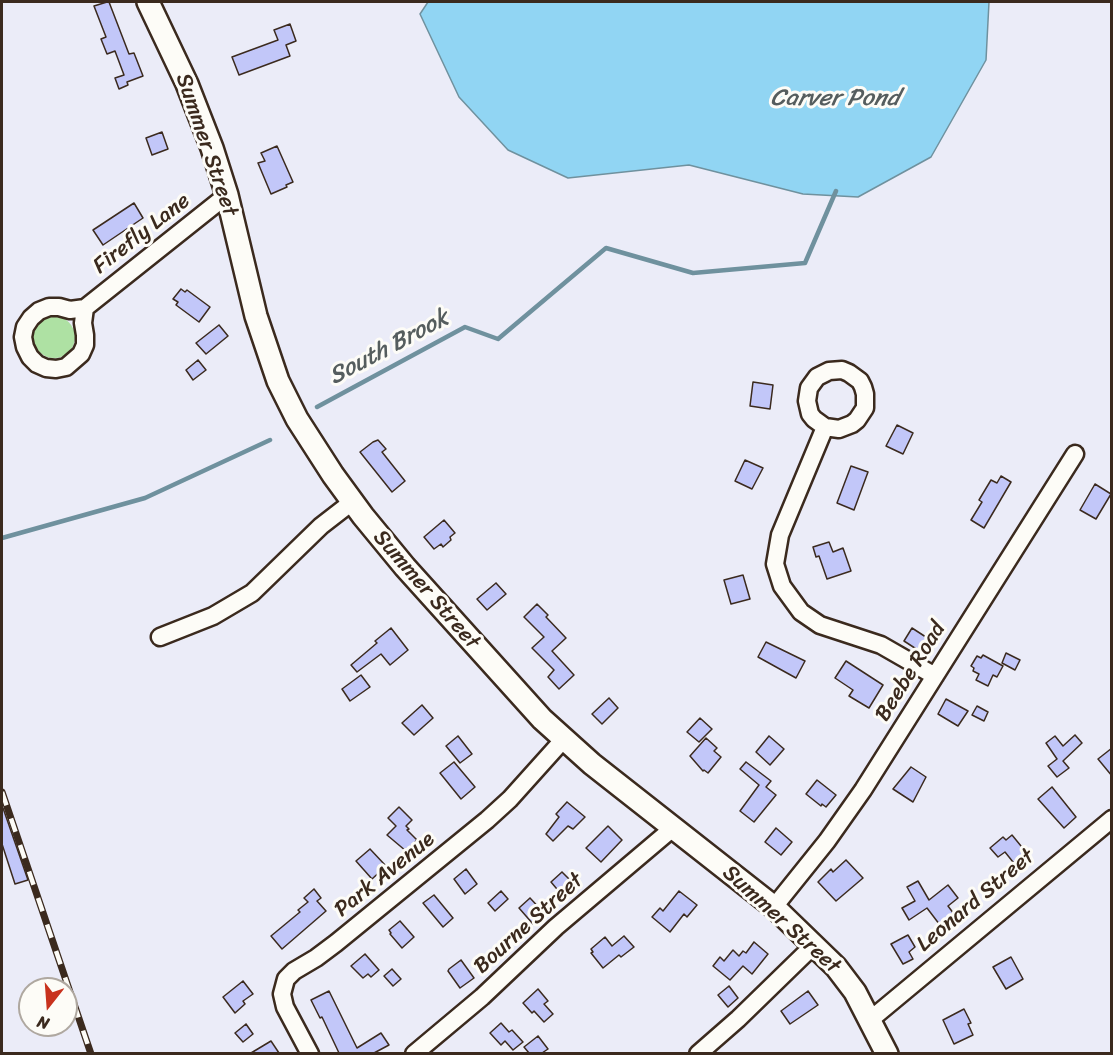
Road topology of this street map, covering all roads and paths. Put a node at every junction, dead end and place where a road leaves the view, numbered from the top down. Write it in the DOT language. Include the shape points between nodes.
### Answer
graph roads {
  1 [pos="148,2"];
  2 [pos="227,195"];
  3 [pos="85,308"];
  4 [pos="825,427"];
  5 [pos="1075,454"];
  6 [pos="352,502"];
  7 [pos="160,637"];
  8 [pos="935,676"];
  9 [pos="563,740"];
  10 [pos="1112,819"];
  11 [pos="673,828"];
  12 [pos="774,907"];
  13 [pos="813,946"];
  14 [pos="870,1020"];
  15 [pos="310,1053"];
  16 [pos="414,1053"];
  17 [pos="698,1053"];
  18 [pos="887,1053"];
  1 -- 2 [label="main road, Summer Street" via="196,105"];
  2 -- 3 [label="street, Firefly Lane"];
  2 -- 6 [label="main road, Summer Street" via="256,316 278,381 302,428"];
  4 -- 8 [label="street" via="780,535 775,564 782,586 801,612 820,625 881,645"];
  5 -- 8 [label="street, Beebe Road"];
  6 -- 7 [label="street" via="321,526 252,593 213,616"];
  6 -- 9 [label="main road, Summer Street" via="451,620"];
  8 -- 12 [label="street, Beebe Road" via="845,816"];
  9 -- 11 [label="main road, Summer Street"];
  9 -- 15 [label="street, Park Avenue" via="479,827 286,979 282,994 285,1008"];
  10 -- 14 [label="street, Leonard Street"];
  11 -- 12 [label="main road, Summer Street"];
  11 -- 16 [label="street, Bourne Street"];
  12 -- 13 [label="main road, Summer Street"];
  13 -- 14 [label="main road, Summer Street" via="847,979"];
  13 -- 17 [label="street"];
  14 -- 18 [label="main road, Summer Street"];
}
